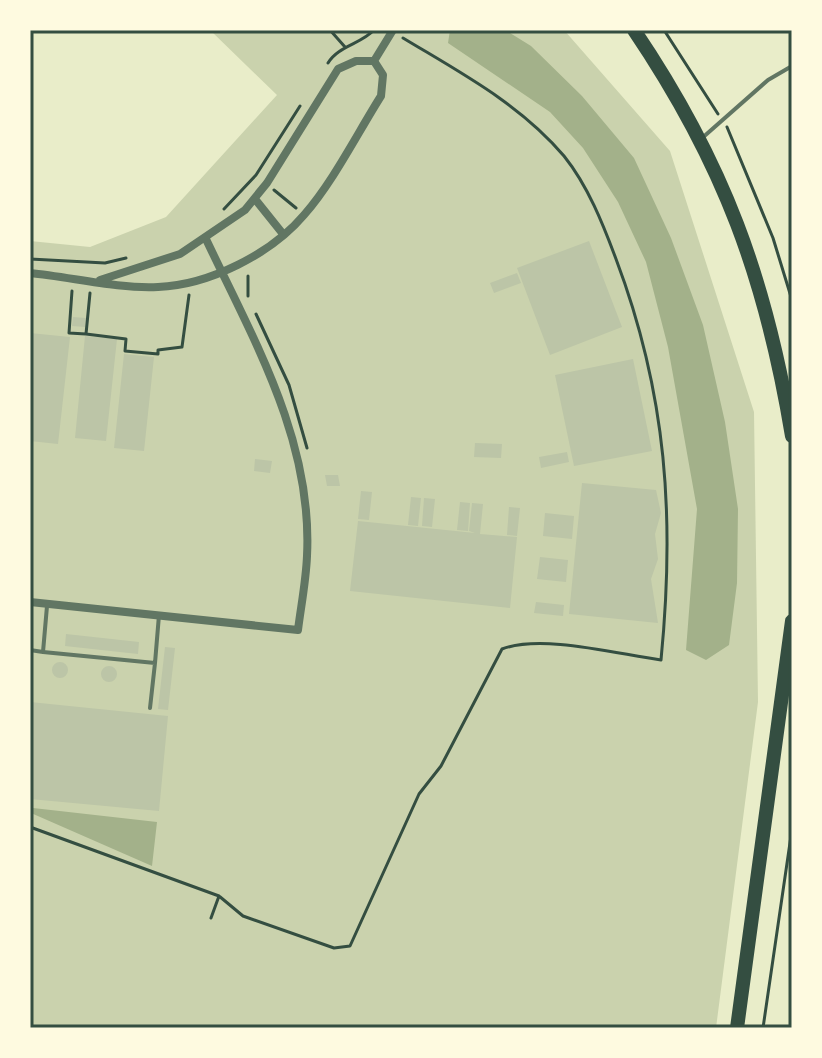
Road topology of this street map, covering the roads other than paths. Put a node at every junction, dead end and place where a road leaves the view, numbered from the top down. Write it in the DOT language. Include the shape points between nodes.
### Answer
graph roads {
  1 [pos="393,30"];
  2 [pos="634,30"];
  3 [pos="374,61"];
  4 [pos="792,66"];
  5 [pos="701,139"];
  6 [pos="255,199"];
  7 [pos="283,234"];
  8 [pos="205,237"];
  9 [pos="221,270"];
  10 [pos="30,273"];
  11 [pos="100,280"];
  12 [pos="792,436"];
  13 [pos="30,602"];
  14 [pos="48,603"];
  15 [pos="159,615"];
  16 [pos="792,621"];
  17 [pos="30,650"];
  18 [pos="43,652"];
  19 [pos="155,663"];
  20 [pos="150,708"];
  21 [pos="737,1028"];
  1 -- 3 [label="street"];
  2 -- 5 [label="main road"];
  3 -- 6 [label="street" via="338,69"];
  3 -- 7 [label="street" via="383,75 381,96 304,215"];
  4 -- 5 [label="lane"];
  5 -- 12 [label="main road" via="751,256 778,352"];
  6 -- 7 [label="street"];
  6 -- 8 [label="street"];
  7 -- 9 [label="street" via="256,255"];
  8 -- 9 [label="street"];
  8 -- 11 [label="street" via="180,254"];
  9 -- 11 [label="street" via="160,287 120,287"];
  9 -- 15 [label="street" via="282,400 300,469 308,555 298,630"];
  10 -- 11 [label="street"];
  13 -- 14 [label="street"];
  14 -- 15 [label="street"];
  14 -- 18 [label="lane"];
  15 -- 19 [label="lane"];
  16 -- 21 [label="main road"];
  17 -- 18 [label="lane"];
  18 -- 19 [label="lane"];
  19 -- 20 [label="lane"];
}
